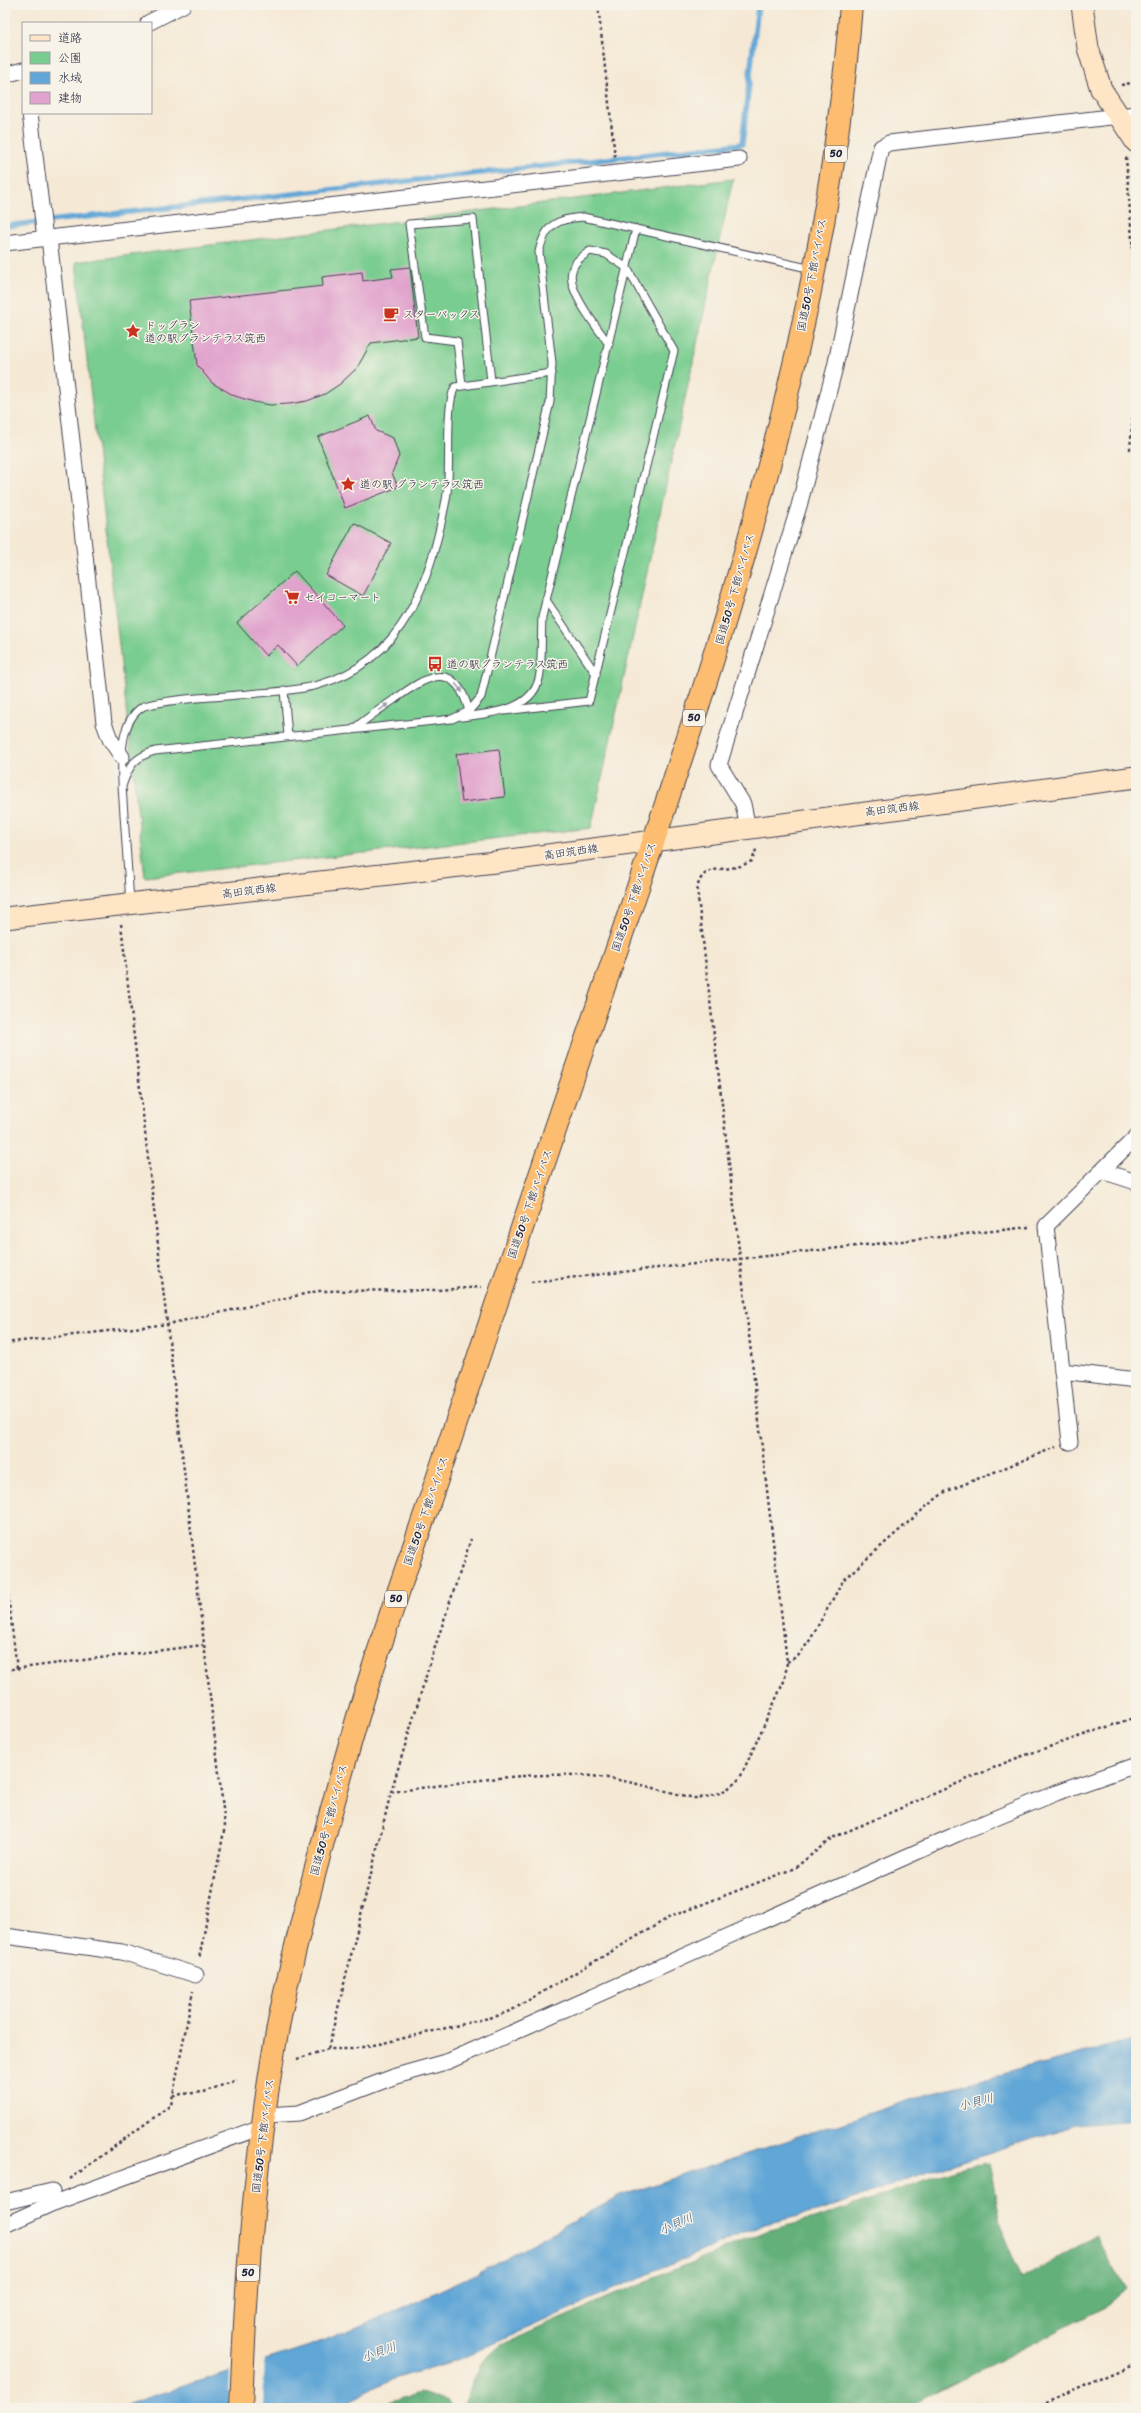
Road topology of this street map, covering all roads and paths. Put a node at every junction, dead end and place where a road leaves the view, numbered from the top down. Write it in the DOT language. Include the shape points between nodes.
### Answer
graph roads {
  1 [pos="183,5"];
  2 [pos="598,5"];
  3 [pos="852,5"];
  4 [pos="1082,5"];
  5 [pos="150,22"];
  6 [pos="22,70"];
  7 [pos="5,75"];
  8 [pos="30,114"];
  9 [pos="1130,126"];
  10 [pos="615,153"];
  11 [pos="739,159"];
  12 [pos="636,229"];
  13 [pos="45,231"];
  14 [pos="5,243"];
  15 [pos="627,268"];
  16 [pos="814,270"];
  17 [pos="1136,294"];
  18 [pos="608,344"];
  19 [pos="552,373"];
  20 [pos="491,381"];
  21 [pos="1136,381"];
  22 [pos="462,385"];
  23 [pos="1136,450"];
  24 [pos="546,600"];
  25 [pos="596,674"];
  26 [pos="284,690"];
  27 [pos="504,710"];
  28 [pos="469,711"];
  29 [pos="452,719"];
  30 [pos="352,730"];
  31 [pos="288,736"];
  32 [pos="122,757"];
  33 [pos="1136,777"];
  34 [pos="122,786"];
  35 [pos="752,827"];
  36 [pos="654,840"];
  37 [pos="125,905"];
  38 [pos="5,918"];
  39 [pos="1136,1137"];
  40 [pos="1102,1171"];
  41 [pos="1136,1182"];
  42 [pos="1046,1226"];
  43 [pos="740,1259"];
  44 [pos="531,1282"];
  45 [pos="483,1286"];
  46 [pos="168,1324"];
  47 [pos="5,1343"];
  48 [pos="1062,1371"];
  49 [pos="1136,1380"];
  50 [pos="1070,1442"];
  51 [pos="471,1539"];
  52 [pos="5,1570"];
  53 [pos="203,1645"];
  54 [pos="787,1662"];
  55 [pos="17,1669"];
  56 [pos="5,1670"];
  57 [pos="1136,1718"];
  58 [pos="1136,1765"];
  59 [pos="391,1792"];
  60 [pos="5,1936"];
  61 [pos="196,1975"];
  62 [pos="328,2049"];
  63 [pos="297,2059"];
  64 [pos="237,2080"];
  65 [pos="173,2095"];
  66 [pos="264,2126"];
  67 [pos="52,2191"];
  68 [pos="5,2202"];
  69 [pos="5,2225"];
  70 [pos="1136,2364"];
  71 [pos="241,2408"];
  72 [pos="1035,2408"];
  1 -- 5 [label="street"];
  2 -- 10 [label="path"];
  3 -- 16 [label="highway, 国道50号 下館バイパス / 50" via="836,152"];
  4 -- 9 [label="main road" via="1088,48 1101,89"];
  6 -- 7 [label="street"];
  8 -- 13 [label="street"];
  9 -- 17 [label="path" via="1125,148"];
  9 -- 35 [label="street" via="889,143 881,147 835,367 799,506 719,765 743,804"];
  11 -- 13 [label="street"];
  12 -- 15 [label="lane"];
  12 -- 16 [label="lane"];
  12 -- 19 [label="lane" via="583,217 558,221 543,235 539,252"];
  13 -- 14 [label="street"];
  13 -- 32 [label="street" via="104,723 110,739"];
  15 -- 18 [label="lane"];
  15 -- 18 [label="lane" via="606,254 590,251 580,258 571,271 573,286 587,314"];
  15 -- 25 [label="lane" via="674,351"];
  16 -- 36 [label="highway, 国道50号 下館バイパス / 50" via="770,464 745,556"];
  18 -- 24 [label="lane"];
  19 -- 20 [label="lane"];
  19 -- 28 [label="lane" via="550,402 485,686 481,697"];
  20 -- 22 [label="lane"];
  20 -- 22 [label="lane" via="473,219 409,224 425,337 457,341"];
  21 -- 23 [label="path" via="1130,450"];
  22 -- 26 [label="lane" via="455,387 451,394 450,477 446,501 423,587 407,619 385,646 350,672 318,685"];
  24 -- 25 [label="lane"];
  24 -- 27 [label="lane" via="542,617 540,673 536,688 527,699"];
  25 -- 27 [label="lane" via="589,700"];
  26 -- 31 [label="lane"];
  26 -- 32 [label="lane" via="144,706 136,710 129,719"];
  27 -- 29 [label="lane"];
  28 -- 29 [label="lane"];
  30 -- 28 [label="lane, one-way" via="421,680 439,676 452,680 465,696"];
  29 -- 30 [label="lane"];
  30 -- 31 [label="lane"];
  31 -- 34 [label="lane" via="155,751 141,755 128,769"];
  32 -- 34 [label="lane"];
  33 -- 35 [label="main road, 高田筑西線"];
  34 -- 37 [label="lane"];
  35 -- 36 [label="main road, 高田筑西線"];
  35 -- 43 [label="path" via="757,848 752,861 738,867 708,871 699,879 697,889"];
  36 -- 37 [label="main road, 高田筑西線" via="495,862"];
  36 -- 66 [label="highway, 国道50号 下館バイパス / 50" via="368,1683 302,1923 279,2022"];
  37 -- 38 [label="main road, 高田筑西線"];
  37 -- 46 [label="path"];
  39 -- 40 [label="street"];
  40 -- 41 [label="street"];
  40 -- 42 [label="street"];
  42 -- 43 [label="path"];
  42 -- 48 [label="street"];
  43 -- 44 [label="path"];
  43 -- 54 [label="path"];
  45 -- 46 [label="path" via="438,1290 318,1291"];
  46 -- 47 [label="path"];
  46 -- 53 [label="path"];
  48 -- 49 [label="street"];
  48 -- 50 [label="street"];
  50 -- 54 [label="path" via="945,1492 928,1505 844,1579 810,1640 798,1656"];
  51 -- 59 [label="path"];
  52 -- 55 [label="path"];
  53 -- 55 [label="path"];
  53 -- 61 [label="path" via="225,1826"];
  54 -- 59 [label="path" via="786,1679 740,1778 720,1794 694,1798 609,1779 577,1775 502,1776"];
  55 -- 56 [label="path"];
  57 -- 62 [label="path" via="1014,1759 832,1838 795,1868 670,1917 512,2010 497,2016 379,2044 352,2049"];
  58 -- 66 [label="street" via="1056,1793 957,1834 449,2061 396,2076"];
  59 -- 62 [label="path"];
  60 -- 61 [label="street" via="122,1952"];
  61 -- 65 [label="path"];
  62 -- 63 [label="path"];
  64 -- 65 [label="path" via="203,2092"];
  65 -- 67 [label="path" via="171,2105"];
  66 -- 69 [label="street" via="51,2204"];
  66 -- 71 [label="highway, 国道50号 下館バイパス / 50" via="252,2235"];
  67 -- 68 [label="street"];
  70 -- 72 [label="path"];
}
